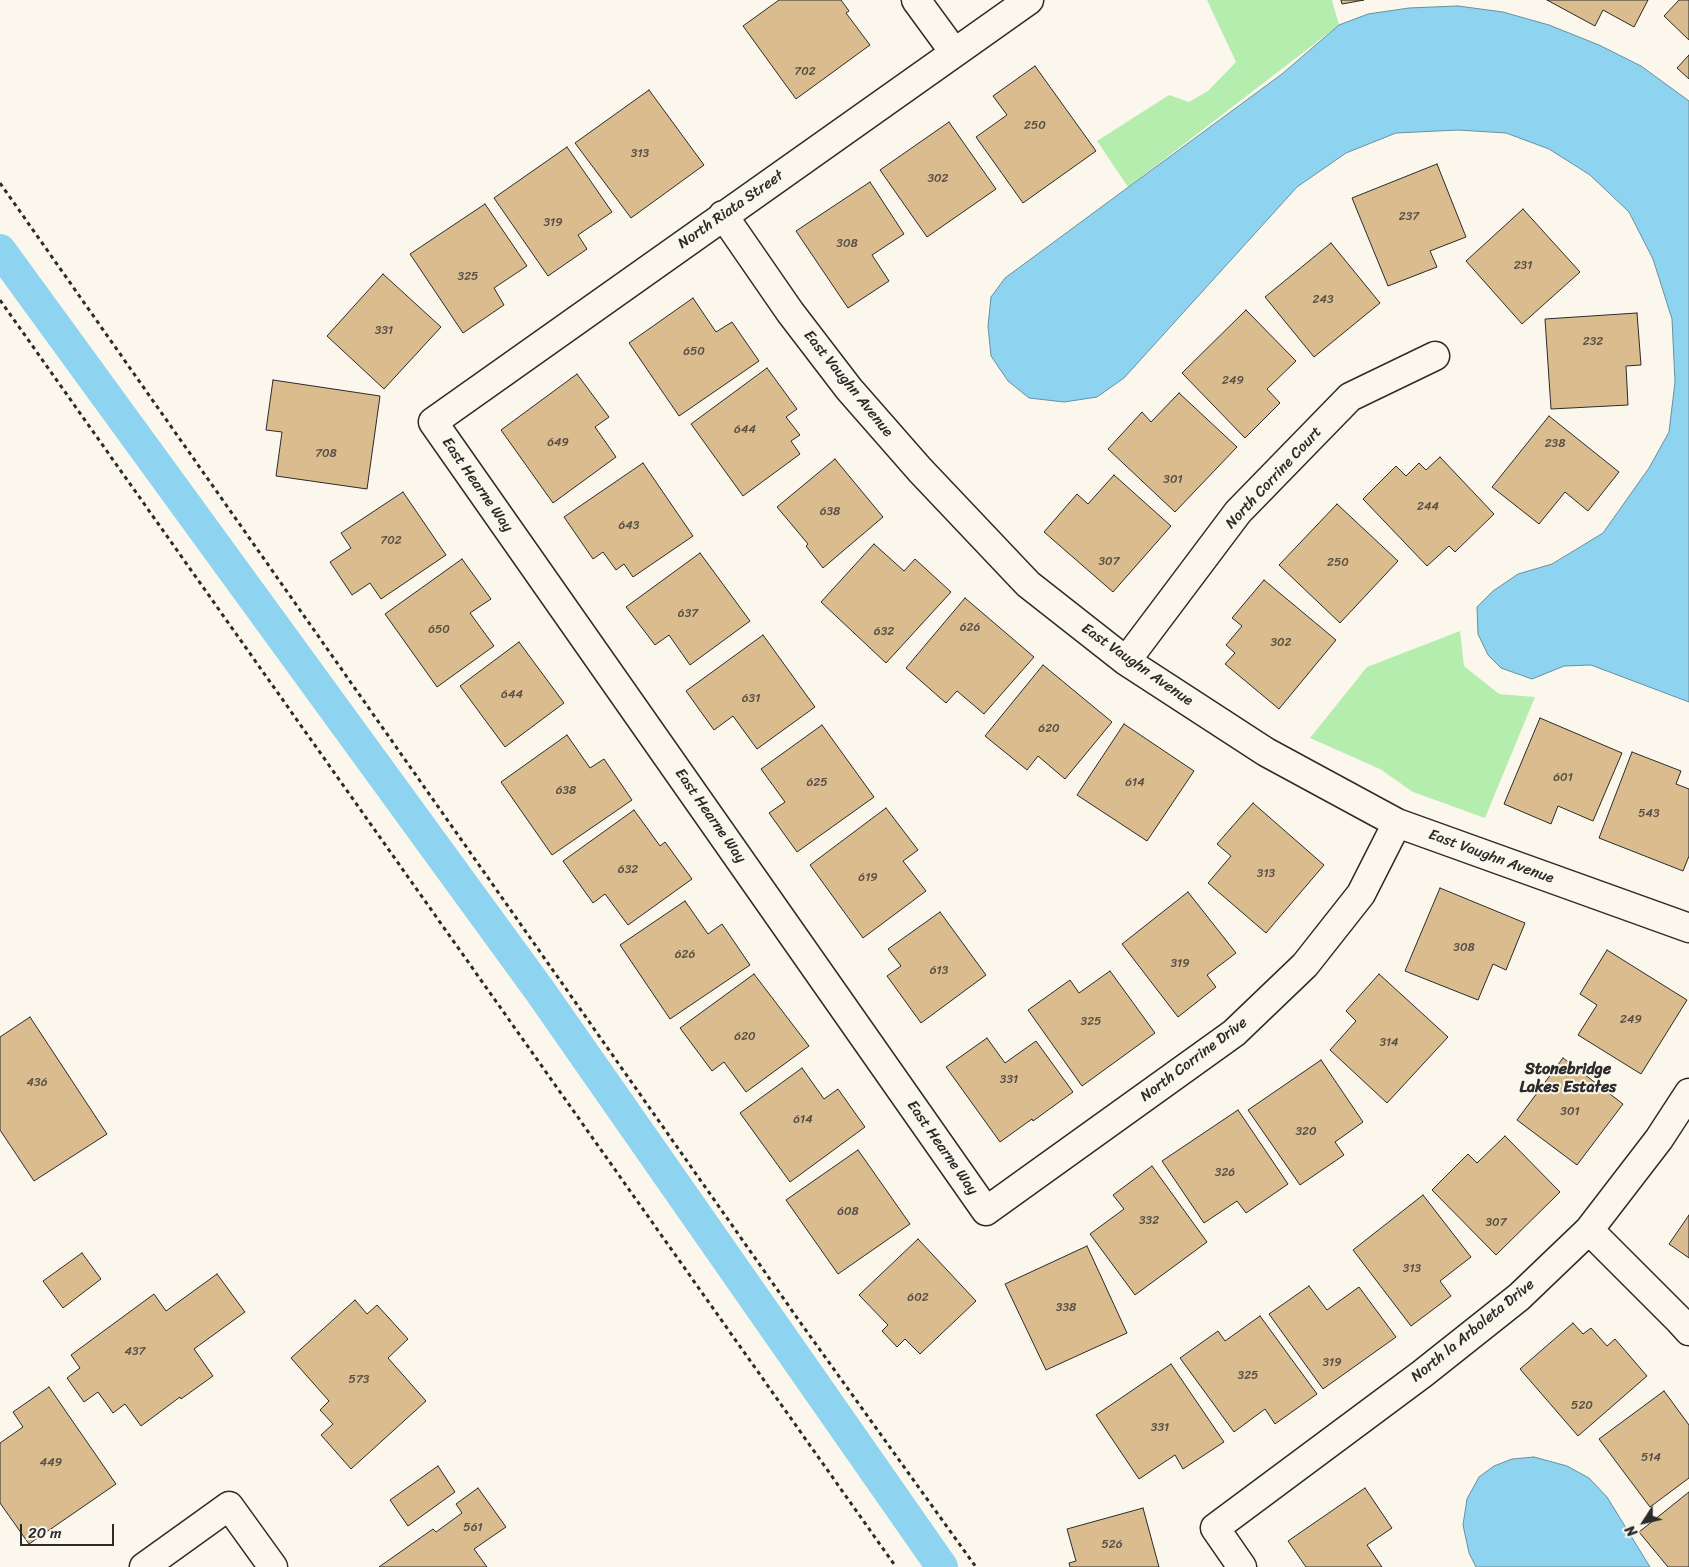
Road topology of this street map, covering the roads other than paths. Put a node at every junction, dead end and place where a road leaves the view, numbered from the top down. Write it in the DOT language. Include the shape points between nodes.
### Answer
graph roads {
  1 [pos="916,0"];
  2 [pos="1029,0"];
  3 [pos="954,52"];
  4 [pos="723,215"];
  5 [pos="1435,356"];
  6 [pos="433,422"];
  7 [pos="1126,662"];
  8 [pos="1398,822"];
  9 [pos="1689,928"];
  10 [pos="1689,1093"];
  11 [pos="986,1211"];
  12 [pos="1588,1230"];
  13 [pos="1689,1331"];
  14 [pos="144,1567"];
  15 [pos="273,1567"];
  16 [pos="1242,1567"];
  1 -- 3 [label="street"];
  2 -- 3 [label="street, North Riata Street"];
  3 -- 4 [label="street, North Riata Street"];
  4 -- 6 [label="street, North Riata Street"];
  4 -- 7 [label="street, East Vaughn Avenue" via="848,390 920,470 1028,584"];
  5 -- 7 [label="street, North Corrine Court" via="1350,397 1238,512"];
  6 -- 11 [label="street, East Hearne Way"];
  7 -- 8 [label="street, East Vaughn Avenue" via="1266,752"];
  8 -- 9 [label="street, East Vaughn Avenue"];
  8 -- 11 [label="street, North Corrine Drive" via="1360,894 1305,965 1234,1033"];
  10 -- 12 [label="street, North la Arboleta Drive" via="1659,1139"];
  12 -- 13 [label="street"];
  12 -- 16 [label="street, North la Arboleta Drive" via="1504,1309 1215,1528"];
  14 -- 15 [label="street" via="229,1506"];
}
